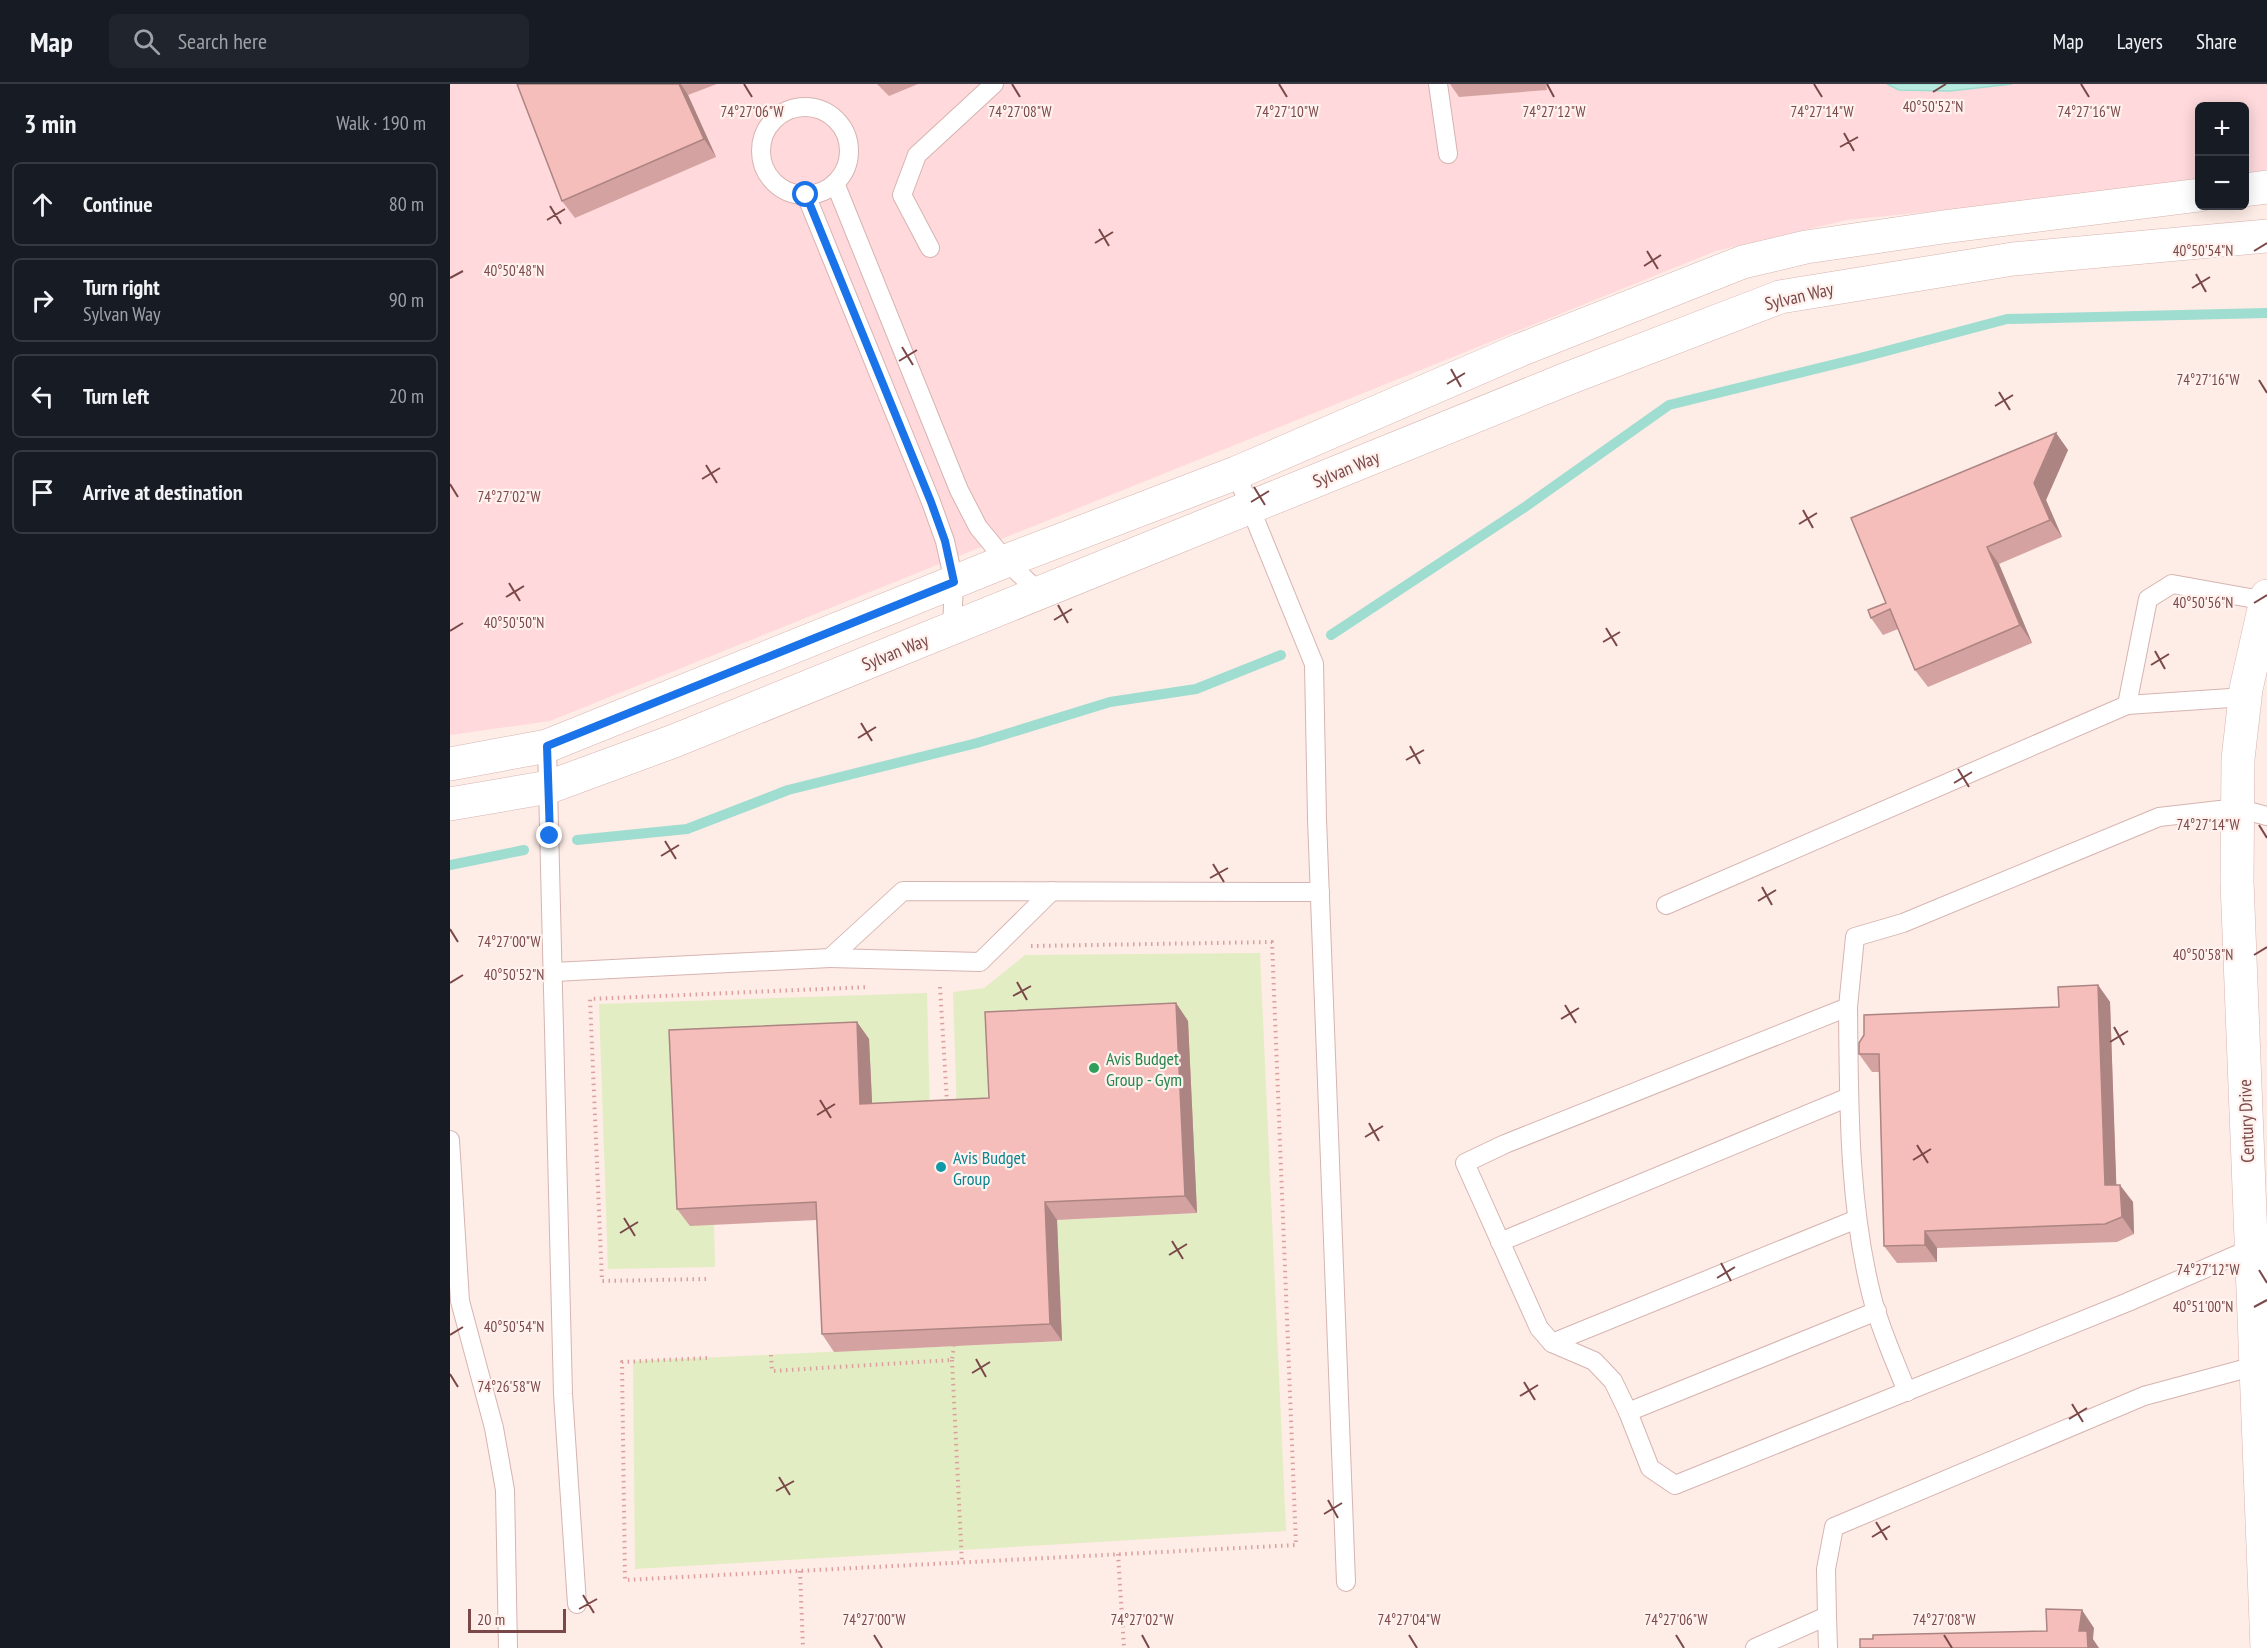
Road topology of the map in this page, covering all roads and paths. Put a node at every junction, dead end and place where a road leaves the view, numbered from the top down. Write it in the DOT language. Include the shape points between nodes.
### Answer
graph roads {
  1 [pos="994,84"];
  2 [pos="1438,84"];
  3 [pos="1448,154"];
  4 [pos="835,183"];
  5 [pos="2267,187"];
  6 [pos="2249,189"];
  7 [pos="806,195"];
  8 [pos="2195,196"];
  9 [pos="2267,236"];
  10 [pos="930,248"];
  11 [pos="1236,473"];
  12 [pos="1250,508"];
  13 [pos="1006,561"];
  14 [pos="954,582"];
  15 [pos="1040,593"];
  16 [pos="2266,598"];
  17 [pos="952,629"];
  18 [pos="2246,697"];
  19 [pos="2127,705"];
  20 [pos="547,746"];
  21 [pos="450,764"];
  22 [pos="549,787"];
  23 [pos="450,804"];
  24 [pos="2252,812"];
  25 [pos="1052,891"];
  26 [pos="1320,892"];
  27 [pos="1666,905"];
  28 [pos="1024,946"];
  29 [pos="830,958"];
  30 [pos="554,972"];
  31 [pos="950,983"];
  32 [pos="870,987"];
  33 [pos="1848,1007"];
  34 [pos="1849,1097"];
  35 [pos="947,1107"];
  36 [pos="450,1140"];
  37 [pos="1857,1219"];
  38 [pos="2256,1233"];
  39 [pos="1500,1242"];
  40 [pos="706,1279"];
  41 [pos="455,1301"];
  42 [pos="1877,1311"];
  43 [pos="1552,1342"];
  44 [pos="954,1346"];
  45 [pos="771,1355"];
  46 [pos="707,1358"];
  47 [pos="952,1360"];
  48 [pos="2255,1366"];
  49 [pos="1907,1392"];
  50 [pos="1628,1412"];
  51 [pos="1118,1554"];
  52 [pos="962,1563"];
  53 [pos="800,1571"];
  54 [pos="1346,1582"];
  55 [pos="577,1604"];
  56 [pos="1827,1616"];
  57 [pos="508,1648"];
  58 [pos="803,1648"];
  59 [pos="1124,1648"];
  60 [pos="1755,1648"];
  61 [pos="1828,1648"];
  62 [pos="2267,1648"];
  1 -- 10 [label="lane" via="917,155 913,165 902,195"];
  2 -- 3 [label="lane"];
  4 -- 7 [label="lane" via="822,192"];
  4 -- 7 [label="lane" via="846,168 849,151 846,134 837,119 805,106 788,110 774,119 760,150 764,167 774,182 788,192"];
  4 -- 13 [label="lane" via="959,490 978,527"];
  5 -- 6 [label="street"];
  7 -- 14 [label="lane" via="931,502"];
  8 -- 11 [label="street" via="1806,247 1743,262 1520,350"];
  9 -- 12 [label="street, Sylvan Way" via="2013,259 1780,297"];
  11 -- 12 [label="lane"];
  11 -- 13 [label="street"];
  12 -- 15 [label="street, Sylvan Way"];
  12 -- 26 [label="lane" via="1314,664"];
  13 -- 14 [label="street"];
  13 -- 15 [label="lane"];
  14 -- 17 [label="lane"];
  14 -- 20 [label="street"];
  15 -- 17 [label="street, Sylvan Way"];
  16 -- 18 [label="street, Century Drive"];
  16 -- 19 [label="lane" via="2172,584 2148,599"];
  17 -- 22 [label="street, Sylvan Way"];
  18 -- 19 [label="lane"];
  18 -- 24 [label="street, Century Drive" via="2238,759"];
  19 -- 27 [label="lane"];
  20 -- 21 [label="street"];
  20 -- 22 [label="lane"];
  22 -- 23 [label="street, Sylvan Way"];
  22 -- 30 [label="lane"];
  24 -- 33 [label="lane" via="2159,817 1903,923 1855,938"];
  24 -- 38 [label="street, Century Drive" via="2237,881"];
  25 -- 26 [label="lane"];
  25 -- 29 [label="lane" via="903,891"];
  25 -- 29 [label="lane" via="980,962"];
  26 -- 54 [label="lane"];
  28 -- 51 [label="path" via="1272,942 1296,1545"];
  29 -- 30 [label="lane"];
  30 -- 55 [label="lane" via="563,1394"];
  31 -- 35 [label="path" via="940,984"];
  32 -- 40 [label="path" via="590,999 602,1281"];
  33 -- 34 [label="lane"];
  33 -- 39 [label="lane" via="1465,1163"];
  34 -- 37 [label="lane"];
  34 -- 39 [label="lane"];
  36 -- 41 [label="lane"];
  37 -- 42 [label="lane"];
  37 -- 43 [label="lane"];
  38 -- 48 [label="street, Century Drive"];
  38 -- 49 [label="lane" via="2128,1302"];
  39 -- 43 [label="lane" via="1539,1328"];
  41 -- 57 [label="lane" via="494,1428 505,1490"];
  42 -- 49 [label="lane"];
  42 -- 50 [label="lane"];
  43 -- 50 [label="lane" via="1594,1361 1613,1381"];
  44 -- 47 [label="path"];
  45 -- 47 [label="path" via="772,1371"];
  46 -- 53 [label="path" via="622,1362 625,1580"];
  47 -- 52 [label="path"];
  48 -- 56 [label="lane" via="2144,1396 1834,1527 1826,1569"];
  48 -- 62 [label="street, Century Drive"];
  49 -- 50 [label="lane" via="1675,1485 1650,1468"];
  51 -- 52 [label="path"];
  51 -- 59 [label="path"];
  52 -- 53 [label="path"];
  53 -- 58 [label="path"];
  56 -- 60 [label="lane"];
  56 -- 61 [label="lane"];
}
